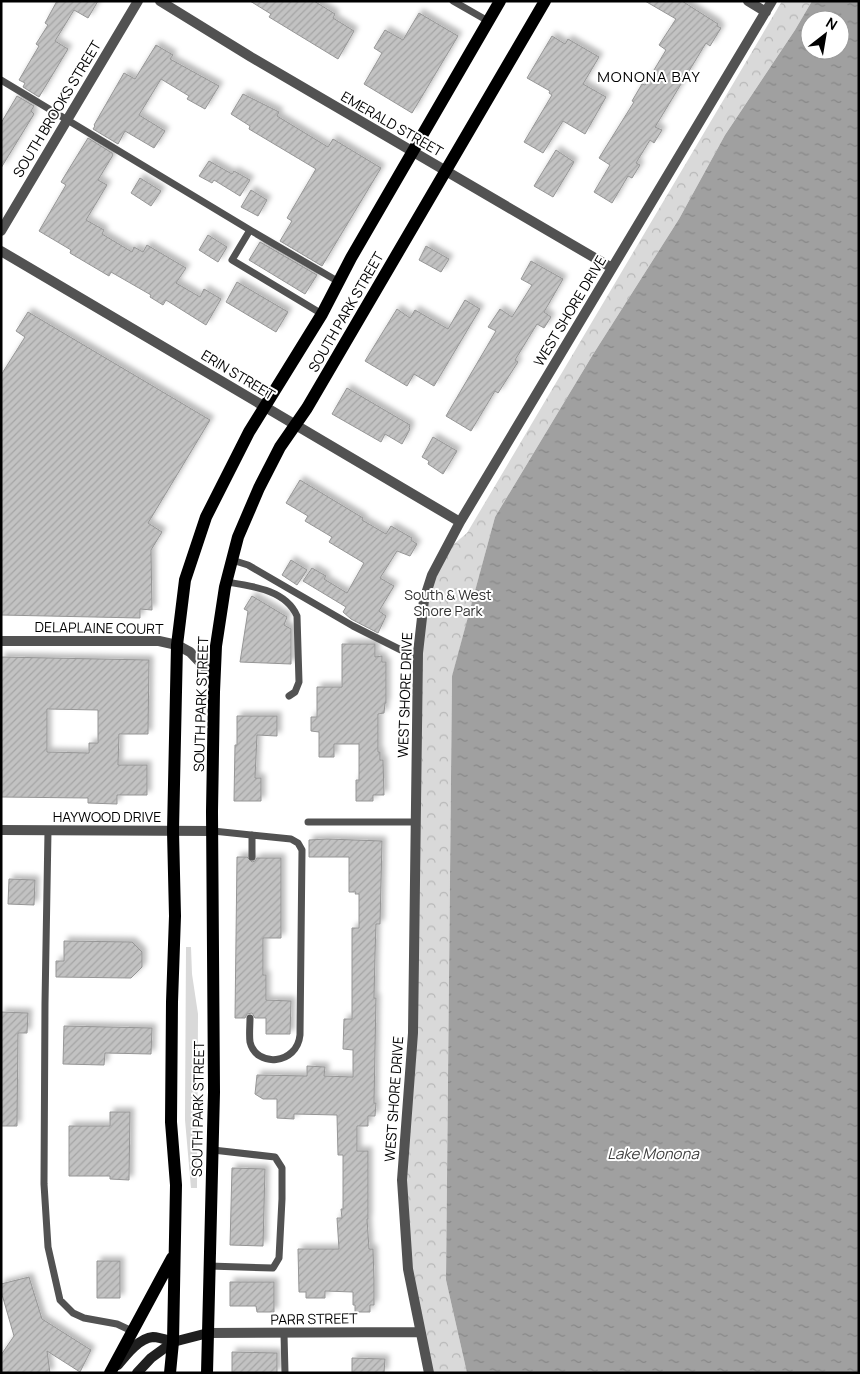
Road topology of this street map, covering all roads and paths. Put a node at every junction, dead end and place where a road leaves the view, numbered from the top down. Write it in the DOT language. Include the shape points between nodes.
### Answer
graph roads {
  1 [pos="138,1"];
  2 [pos="160,1"];
  3 [pos="454,1"];
  4 [pos="500,1"];
  5 [pos="545,1"];
  6 [pos="748,1"];
  7 [pos="772,1"];
  8 [pos="766,12"];
  9 [pos="488,21"];
  10 [pos="1,80"];
  11 [pos="67,118"];
  12 [pos="413,152"];
  13 [pos="446,171"];
  14 [pos="250,230"];
  15 [pos="1,231"];
  16 [pos="1,251"];
  17 [pos="612,268"];
  18 [pos="338,282"];
  19 [pos="322,314"];
  20 [pos="265,407"];
  21 [pos="294,425"];
  22 [pos="460,522"];
  23 [pos="232,560"];
  24 [pos="227,582"];
  25 [pos="1,641"];
  26 [pos="177,645"];
  27 [pos="418,653"];
  28 [pos="214,677"];
  29 [pos="289,696"];
  30 [pos="308,822"];
  31 [pos="416,822"];
  32 [pos="1,830"];
  33 [pos="48,831"];
  34 [pos="173,831"];
  35 [pos="213,831"];
  36 [pos="252,835"];
  37 [pos="252,858"];
  38 [pos="250,1018"];
  39 [pos="213,1150"];
  40 [pos="174,1254"];
  41 [pos="209,1266"];
  42 [pos="132,1331"];
  43 [pos="420,1332"];
  44 [pos="208,1333"];
  45 [pos="284,1334"];
  46 [pos="173,1342"];
  47 [pos="110,1373"];
  48 [pos="137,1373"];
  49 [pos="170,1373"];
  50 [pos="207,1373"];
  51 [pos="285,1373"];
  52 [pos="429,1373"];
  1 -- 11 [label="street, SOUTH BROOKS STREET"];
  2 -- 12 [label="street, EMERALD STREET"];
  3 -- 9 [label="lane"];
  4 -- 9 [label="main road, SOUTH PARK STREET"];
  5 -- 13 [label="main road, SOUTH PARK STREET"];
  6 -- 8 [label="street"];
  7 -- 8 [label="street, WEST SHORE DRIVE"];
  8 -- 17 [label="street, WEST SHORE DRIVE"];
  9 -- 12 [label="main road, SOUTH PARK STREET"];
  10 -- 11 [label="lane"];
  11 -- 14 [label="lane"];
  11 -- 15 [label="street, SOUTH BROOKS STREET"];
  12 -- 13 [label="street, EMERALD STREET"];
  12 -- 18 [label="main road, SOUTH PARK STREET"];
  13 -- 17 [label="street, EMERALD STREET"];
  13 -- 21 [label="main road, SOUTH PARK STREET"];
  14 -- 18 [label="lane"];
  14 -- 19 [label="lane" via="232,260"];
  16 -- 20 [label="street, ERIN STREET"];
  17 -- 22 [label="street, WEST SHORE DRIVE"];
  18 -- 19 [label="main road, SOUTH PARK STREET"];
  19 -- 20 [label="main road, SOUTH PARK STREET"];
  20 -- 21 [label="street, ERIN STREET"];
  20 -- 26 [label="main road, SOUTH PARK STREET" via="206,517 185,580"];
  21 -- 22 [label="street, ERIN STREET"];
  21 -- 23 [label="main road, SOUTH PARK STREET" via="259,488"];
  22 -- 27 [label="street, WEST SHORE DRIVE" via="432,575 424,600"];
  23 -- 24 [label="main road, SOUTH PARK STREET"];
  23 -- 27 [label="lane" via="248,565 352,626 402,650"];
  24 -- 28 [label="main road, SOUTH PARK STREET"];
  24 -- 29 [label="lane" via="260,587 294,608 297,616 298,682 295,692"];
  25 -- 26 [label="street, DELAPLAINE COURT" via="159,641"];
  26 -- 28 [label="street, DELAPLAINE COURT" via="190,652"];
  26 -- 34 [label="main road, SOUTH PARK STREET"];
  27 -- 31 [label="street, WEST SHORE DRIVE"];
  28 -- 35 [label="main road, SOUTH PARK STREET"];
  30 -- 31 [label="lane"];
  31 -- 43 [label="street, WEST SHORE DRIVE" via="413,1032 402,1180 408,1269"];
  32 -- 33 [label="street, HAYWOOD DRIVE"];
  33 -- 34 [label="street, HAYWOOD DRIVE"];
  33 -- 42 [label="lane" via="44,1184 48,1247 60,1300 65,1307 84,1318 117,1324"];
  34 -- 35 [label="street, HAYWOOD DRIVE"];
  34 -- 40 [label="main road, SOUTH PARK STREET" via="175,916 170,1099 176,1186"];
  35 -- 36 [label="lane"];
  35 -- 39 [label="main road, SOUTH PARK STREET"];
  36 -- 37 [label="lane"];
  36 -- 38 [label="lane" via="295,840 302,850 300,1035 296,1048 284,1059 263,1057 250,1042"];
  39 -- 41 [label="main road, SOUTH PARK STREET"];
  39 -- 41 [label="lane" via="275,1157 282,1168 282,1199 279,1258 273,1268"];
  40 -- 42 [label="main road"];
  40 -- 46 [label="main road, SOUTH PARK STREET"];
  41 -- 44 [label="main road, SOUTH PARK STREET"];
  42 -- 47 [label="main road"];
  43 -- 45 [label="street, PARR STREET"];
  43 -- 52 [label="street, WEST SHORE DRIVE"];
  44 -- 45 [label="street, PARR STREET"];
  44 -- 46 [label="main road"];
  44 -- 50 [label="main road, SOUTH PARK STREET"];
  45 -- 51 [label="lane"];
  46 -- 47 [label="main road" via="153,1337 144,1340"];
  46 -- 48 [label="main road"];
  46 -- 49 [label="main road, SOUTH PARK STREET"];
}
